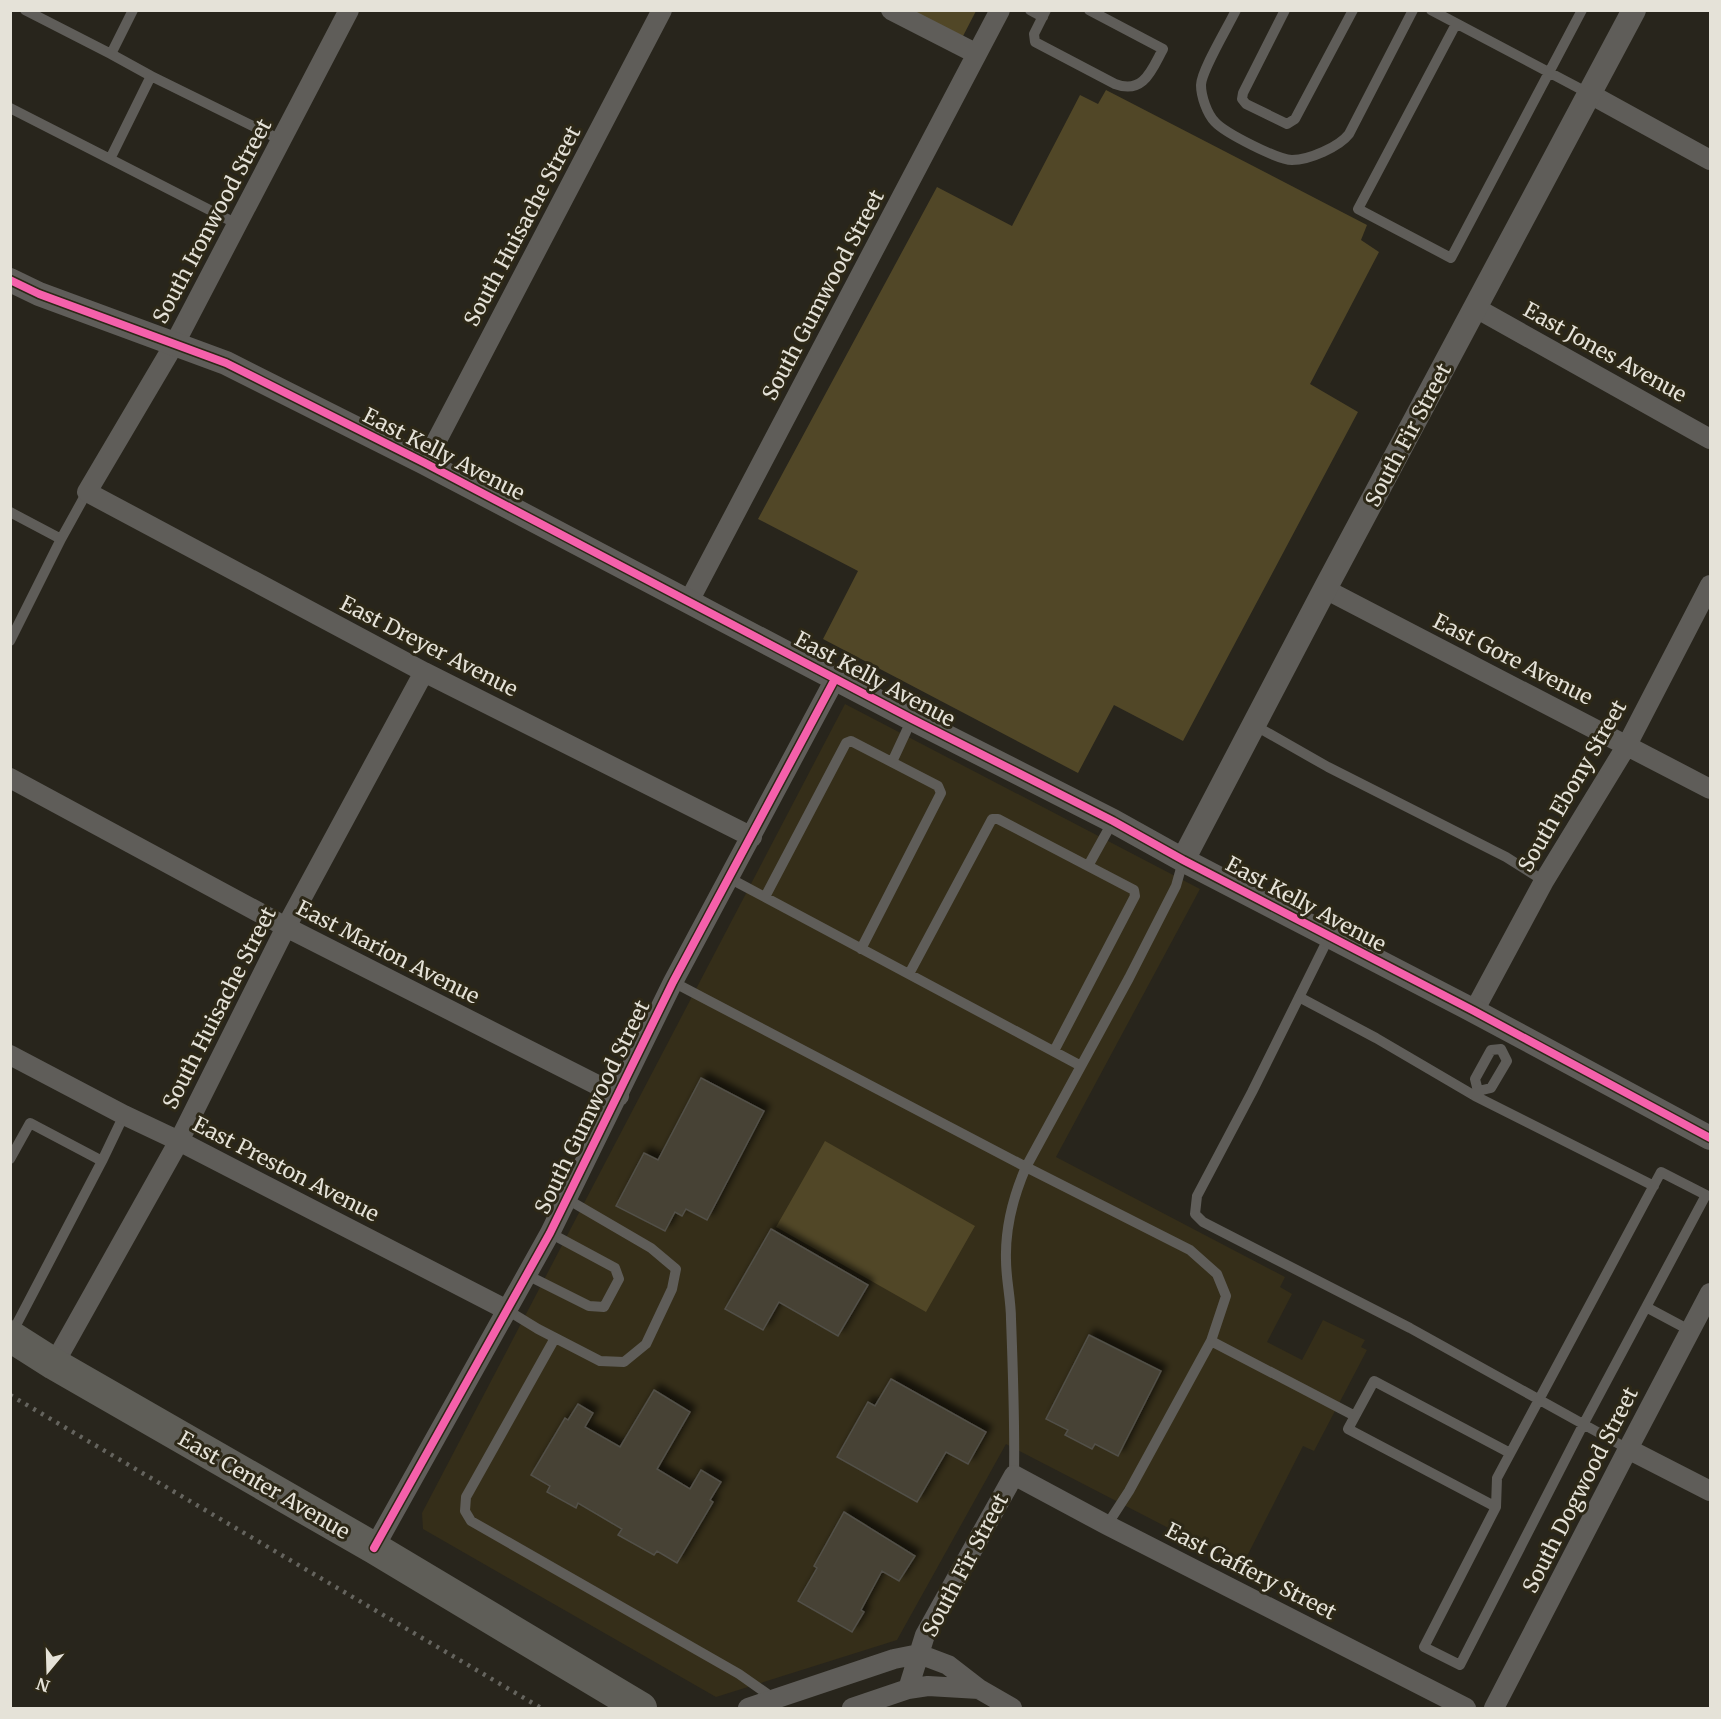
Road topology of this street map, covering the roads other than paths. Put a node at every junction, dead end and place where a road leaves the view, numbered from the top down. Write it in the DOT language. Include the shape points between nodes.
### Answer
graph roads {
  1 [pos="25,10"];
  2 [pos="133,10"];
  3 [pos="349,10"];
  4 [pos="662,10"];
  5 [pos="891,10"];
  6 [pos="1000,10"];
  7 [pos="1030,10"];
  8 [pos="1089,10"];
  9 [pos="1236,10"];
  10 [pos="1285,10"];
  11 [pos="1353,10"];
  12 [pos="1413,10"];
  13 [pos="1431,10"];
  14 [pos="1582,10"];
  15 [pos="1634,10"];
  16 [pos="1045,14"];
  17 [pos="1456,24"];
  18 [pos="111,54"];
  19 [pos="977,54"];
  20 [pos="1549,72"];
  21 [pos="151,76"];
  22 [pos="1590,93"];
  23 [pos="10,108"];
  24 [pos="281,140"];
  25 [pos="110,159"];
  26 [pos="1710,160"];
  27 [pos="237,224"];
  28 [pos="10,280"];
  29 [pos="1476,308"];
  30 [pos="175,343"];
  31 [pos="1710,439"];
  32 [pos="425,464"];
  33 [pos="87,492"];
  34 [pos="10,512"];
  35 [pos="61,539"];
  36 [pos="1710,585"];
  37 [pos="1325,589"];
  38 [pos="689,602"];
  39 [pos="10,641"];
  40 [pos="424,672"];
  41 [pos="835,679"];
  42 [pos="912,719"];
  43 [pos="1254,726"];
  44 [pos="1627,745"];
  45 [pos="892,762"];
  46 [pos="10,778"];
  47 [pos="1710,789"];
  48 [pos="1113,821"];
  49 [pos="752,837"];
  50 [pos="1183,860"];
  51 [pos="1088,866"];
  52 [pos="729,878"];
  53 [pos="1544,881"];
  54 [pos="765,897"];
  55 [pos="286,927"];
  56 [pos="1329,937"];
  57 [pos="861,948"];
  58 [pos="909,974"];
  59 [pos="673,982"];
  60 [pos="1299,997"];
  61 [pos="1474,1011"];
  62 [pos="1506,1040"];
  63 [pos="1054,1051"];
  64 [pos="10,1055"];
  65 [pos="1081,1066"];
  66 [pos="1477,1094"];
  67 [pos="619,1095"];
  68 [pos="124,1115"];
  69 [pos="1710,1138"];
  70 [pos="178,1141"];
  71 [pos="10,1159"];
  72 [pos="102,1161"];
  73 [pos="1026,1167"];
  74 [pos="1654,1186"];
  75 [pos="567,1199"];
  76 [pos="550,1233"];
  77 [pos="527,1275"];
  78 [pos="1710,1293"];
  79 [pos="1646,1307"];
  80 [pos="507,1310"];
  81 [pos="1691,1331"];
  82 [pos="11,1336"];
  83 [pos="555,1338"];
  84 [pos="1211,1341"];
  85 [pos="54,1364"];
  86 [pos="1539,1400"];
  87 [pos="1355,1416"];
  88 [pos="1583,1425"];
  89 [pos="1628,1449"];
  90 [pos="1510,1453"];
  91 [pos="1014,1475"];
  92 [pos="1710,1491"];
  93 [pos="1496,1507"];
  94 [pos="1107,1525"];
  95 [pos="374,1548"];
  96 [pos="919,1654"];
  97 [pos="908,1689"];
  98 [pos="979,1689"];
  99 [pos="776,1700"];
  100 [pos="1008,1707"];
  101 [pos="641,1708"];
  102 [pos="748,1708"];
  103 [pos="852,1708"];
  104 [pos="1466,1708"];
  105 [pos="1494,1708"];
  1 -- 18 [label="lane"];
  2 -- 18 [label="lane"];
  3 -- 24 [label="street, South Ironwood Street"];
  4 -- 32 [label="street, South Huisache Street"];
  5 -- 19 [label="street"];
  6 -- 19 [label="street, South Gumwood Street"];
  7 -- 16 [label="lane"];
  8 -- 16 [label="lane" via="1163,49 1141,84 1125,88 1037,44 1034,36"];
  9 -- 12 [label="lane" via="1201,80 1203,97 1211,117 1221,128 1276,157 1290,160 1337,146 1349,134"];
  10 -- 11 [label="lane" via="1242,99 1287,124 1295,119"];
  13 -- 17 [label="lane"];
  14 -- 20 [label="lane"];
  15 -- 22 [label="street, South Fir Street"];
  17 -- 20 [label="lane"];
  17 -- 20 [label="lane" via="1358,209 1451,258"];
  18 -- 21 [label="lane"];
  19 -- 38 [label="street, South Gumwood Street"];
  20 -- 22 [label="lane"];
  21 -- 24 [label="lane"];
  21 -- 25 [label="lane"];
  22 -- 26 [label="street"];
  22 -- 29 [label="street, South Fir Street"];
  23 -- 25 [label="lane"];
  24 -- 27 [label="street, South Ironwood Street"];
  25 -- 27 [label="lane"];
  27 -- 30 [label="street, South Ironwood Street"];
  28 -- 30 [label="street, East Kelly Avenue"];
  29 -- 31 [label="street, East Jones Avenue"];
  29 -- 37 [label="street, South Fir Street"];
  30 -- 32 [label="street, East Kelly Avenue" via="226,363"];
  30 -- 33 [label="street, South Ironwood Street"];
  32 -- 38 [label="street, East Kelly Avenue"];
  33 -- 35 [label="lane, South Ironwood Street"];
  33 -- 40 [label="street, East Dreyer Avenue"];
  34 -- 35 [label="lane"];
  35 -- 39 [label="lane, South Ironwood Street"];
  36 -- 44 [label="street, South Ebony Street"];
  37 -- 43 [label="street, South Fir Street"];
  37 -- 44 [label="street, East Gore Avenue"];
  38 -- 41 [label="street, East Kelly Avenue"];
  40 -- 49 [label="street, East Dreyer Avenue"];
  40 -- 55 [label="street, South Huisache Street"];
  41 -- 42 [label="street, East Kelly Avenue"];
  41 -- 49 [label="street, South Gumwood Street"];
  42 -- 45 [label="lane"];
  42 -- 48 [label="street, East Kelly Avenue"];
  43 -- 50 [label="street, South Fir Street"];
  43 -- 53 [label="lane" via="1506,857"];
  44 -- 47 [label="street, East Gore Avenue"];
  44 -- 53 [label="street, South Ebony Street"];
  45 -- 54 [label="lane" via="852,741 846,744"];
  45 -- 57 [label="lane" via="938,786 941,793"];
  46 -- 55 [label="street, East Marion Avenue"];
  48 -- 50 [label="street, East Kelly Avenue"];
  48 -- 51 [label="lane"];
  49 -- 52 [label="street, South Gumwood Street"];
  50 -- 56 [label="street, East Kelly Avenue"];
  50 -- 65 [label="lane" via="1176,886"];
  51 -- 58 [label="lane" via="992,819"];
  51 -- 63 [label="lane" via="1134,890 1136,896"];
  52 -- 54 [label="lane"];
  52 -- 59 [label="street, South Gumwood Street"];
  53 -- 61 [label="street, South Ebony Street"];
  54 -- 57 [label="lane"];
  55 -- 67 [label="street, East Marion Avenue"];
  55 -- 70 [label="street, South Huisache Street"];
  56 -- 60 [label="lane"];
  56 -- 61 [label="street, East Kelly Avenue"];
  57 -- 58 [label="lane"];
  58 -- 63 [label="lane"];
  59 -- 67 [label="street, South Gumwood Street"];
  59 -- 73 [label="lane"];
  60 -- 66 [label="lane"];
  60 -- 86 [label="lane" via="1197,1196 1195,1214 1203,1222 1410,1328"];
  61 -- 62 [label="street, East Kelly Avenue"];
  62 -- 66 [label="lane" via="1491,1050 1475,1079"];
  62 -- 66 [label="lane" via="1507,1060 1491,1088"];
  62 -- 69 [label="street, East Kelly Avenue"];
  63 -- 65 [label="lane"];
  64 -- 68 [label="street, East Preston Avenue"];
  65 -- 73 [label="lane"];
  66 -- 74 [label="lane"];
  67 -- 75 [label="street, South Gumwood Street"];
  68 -- 70 [label="street, East Preston Avenue"];
  68 -- 72 [label="lane"];
  70 -- 80 [label="street, East Preston Avenue"];
  70 -- 85 [label="street, South Huisache Street"];
  71 -- 72 [label="lane" via="30,1123"];
  72 -- 82 [label="lane"];
  73 -- 84 [label="lane" via="1190,1250 1217,1274 1226,1296"];
  73 -- 91 [label="lane" via="1014,1194 1006,1238"];
  74 -- 79 [label="lane" via="1661,1172 1706,1195"];
  74 -- 86 [label="lane"];
  75 -- 76 [label="street, South Gumwood Street"];
  75 -- 83 [label="lane" via="651,1248 676,1269 672,1289 646,1344 624,1362 600,1361"];
  76 -- 77 [label="street, South Gumwood Street"];
  76 -- 77 [label="lane" via="615,1268 619,1279 604,1307 589,1306"];
  77 -- 80 [label="street, South Gumwood Street"];
  78 -- 81 [label="street, South Dogwood Street"];
  79 -- 81 [label="lane"];
  79 -- 88 [label="lane"];
  80 -- 83 [label="lane"];
  80 -- 95 [label="street, South Gumwood Street"];
  81 -- 89 [label="street, South Dogwood Street"];
  82 -- 85 [label="main road, East Center Avenue"];
  83 -- 99 [label="lane" via="466,1497 465,1511 471,1521 738,1674"];
  84 -- 87 [label="lane"];
  84 -- 94 [label="lane"];
  85 -- 95 [label="main road, East Center Avenue"];
  86 -- 88 [label="lane"];
  86 -- 90 [label="lane"];
  87 -- 90 [label="lane" via="1374,1381"];
  87 -- 93 [label="lane" via="1348,1429"];
  88 -- 89 [label="lane"];
  88 -- 93 [label="lane" via="1460,1665 1424,1647"];
  89 -- 92 [label="street"];
  89 -- 105 [label="street, South Dogwood Street"];
  90 -- 93 [label="lane" via="1497,1478"];
  91 -- 94 [label="street, East Caffery Street"];
  91 -- 96 [label="street, South Fir Street" via="925,1635"];
  94 -- 104 [label="street, East Caffery Street"];
  95 -- 101 [label="main road, East Center Avenue"];
  96 -- 97 [label="street, South Fir Street"];
  96 -- 98 [label="street" via="948,1665"];
  96 -- 99 [label="street"];
  97 -- 98 [label="street"];
  97 -- 103 [label="street"];
  98 -- 100 [label="street"];
  99 -- 102 [label="street"];
}
